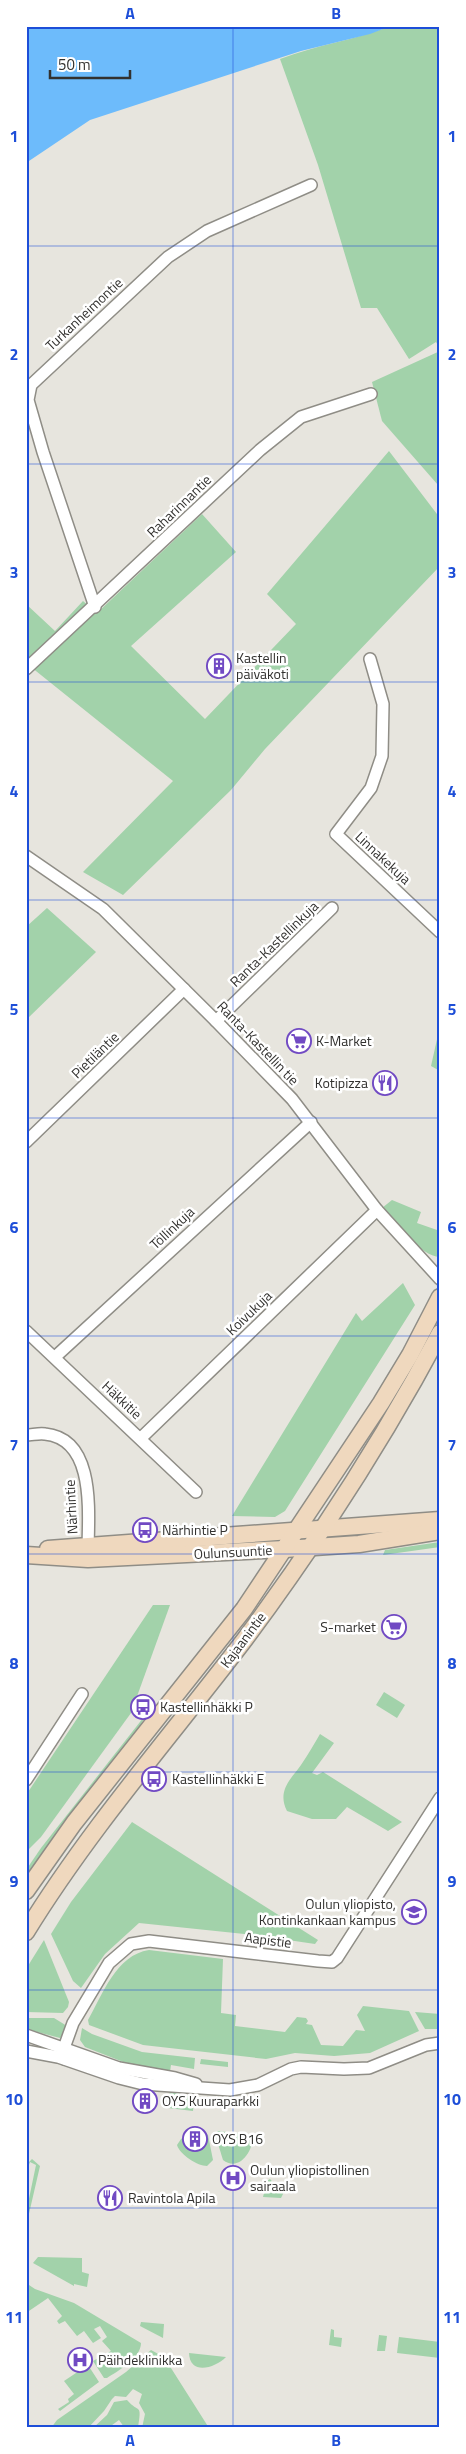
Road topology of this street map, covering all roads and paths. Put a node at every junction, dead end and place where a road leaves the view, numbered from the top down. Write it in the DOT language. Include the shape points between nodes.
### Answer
graph roads {
  1 [pos="311,186"];
  2 [pos="371,394"];
  3 [pos="95,606"];
  4 [pos="370,659"];
  5 [pos="26,669"];
  6 [pos="26,856"];
  7 [pos="332,908"];
  8 [pos="440,932"];
  9 [pos="184,990"];
  10 [pos="216,1021"];
  11 [pos="311,1122"];
  12 [pos="26,1142"];
  13 [pos="377,1210"];
  14 [pos="440,1279"];
  15 [pos="440,1296"];
  16 [pos="26,1330"];
  17 [pos="440,1333"];
  18 [pos="54,1357"];
  19 [pos="26,1435"];
  20 [pos="141,1438"];
  21 [pos="196,1492"];
  22 [pos="440,1520"];
  23 [pos="323,1528"];
  24 [pos="298,1531"];
  25 [pos="440,1532"];
  26 [pos="310,1547"];
  27 [pos="285,1549"];
  28 [pos="26,1551"];
  29 [pos="88,1552"];
  30 [pos="26,1555"];
  31 [pos="82,1694"];
  32 [pos="26,1780"];
  33 [pos="440,1798"];
  34 [pos="26,1891"];
  35 [pos="26,1932"];
  36 [pos="26,2036"];
  37 [pos="440,2043"];
  38 [pos="26,2050"];
  39 [pos="62,2055"];
  1 -- 3 [label="street, Turkanheimontie" via="207,231 168,257 31,385 28,400 43,452"];
  2 -- 3 [label="street, Raharinnantie" via="301,417 260,450"];
  3 -- 5 [label="street, Raharinnantie"];
  4 -- 8 [label="street, Linnakekuja" via="384,704 382,756 371,788 336,834"];
  6 -- 9 [label="street, Ranta-Kastellin tie" via="103,909"];
  7 -- 10 [label="street, Ranta-Kastellinkuja"];
  9 -- 10 [label="street, Ranta-Kastellin tie"];
  9 -- 12 [label="street, Pietiläntie"];
  10 -- 11 [label="street, Ranta-Kastellin tie" via="292,1098"];
  11 -- 13 [label="street, Ranta-Kastellin tie"];
  11 -- 18 [label="street, Töllinkuja"];
  13 -- 14 [label="street, Ranta-Kastellin tie"];
  13 -- 20 [label="street, Koivukuja"];
  15 -- 24 [label="main road, Kajaanintie" via="382,1403"];
  16 -- 18 [label="street, Häkkitie"];
  17 -- 23 [label="main road, Kajaanintie" via="407,1395"];
  18 -- 20 [label="street, Häkkitie"];
  19 -- 29 [label="street, Närhintie" via="47,1434 67,1442 81,1460 87,1480"];
  20 -- 21 [label="street, Häkkitie"];
  22 -- 23 [label="main road, Oulunsuuntie"];
  23 -- 24 [label="main road, Oulunsuuntie"];
  23 -- 26 [label="main road, Kajaanintie"];
  24 -- 27 [label="main road, Kajaanintie"];
  24 -- 29 [label="main road, Oulunsuuntie"];
  25 -- 26 [label="main road, Oulunsuuntie" via="359,1544"];
  26 -- 27 [label="main road, Oulunsuuntie"];
  26 -- 35 [label="main road, Kajaanintie" via="245,1638 82,1846"];
  27 -- 29 [label="main road, Oulunsuuntie"];
  27 -- 34 [label="main road, Kajaanintie" via="244,1609 74,1823"];
  28 -- 29 [label="main road, Oulunsuuntie"];
  29 -- 30 [label="main road, Oulunsuuntie"];
  31 -- 32 [label="street"];
  33 -- 39 [label="street, Aapistie" via="332,1962 149,1941 131,1944 109,1963 72,2022"];
  36 -- 39 [label="street"];
  37 -- 39 [label="street" via="426,2045 369,2068 301,2067 240,2090 143,2084"];
  38 -- 39 [label="street"];
}
